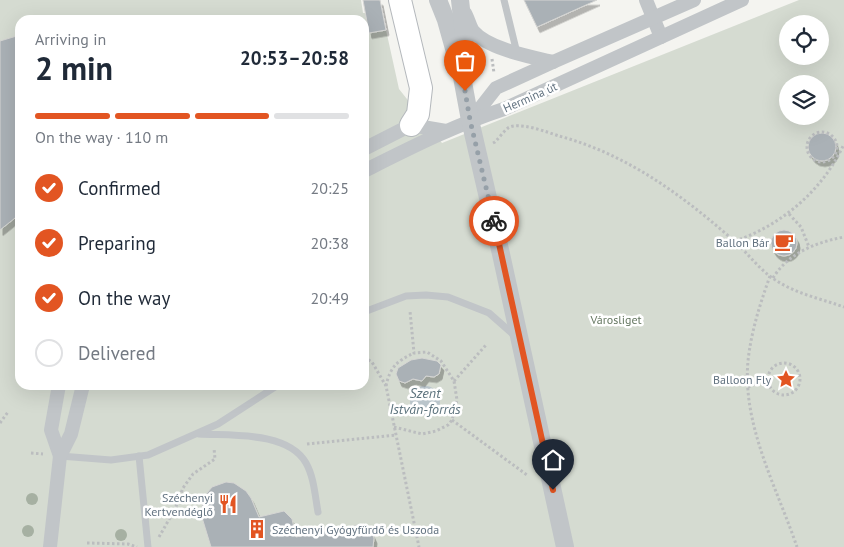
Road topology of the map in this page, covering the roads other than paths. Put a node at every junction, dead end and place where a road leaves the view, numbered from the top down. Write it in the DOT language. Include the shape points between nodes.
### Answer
graph roads {
  1 [pos="400,0"];
  2 [pos="438,0"];
  3 [pos="460,0"];
  4 [pos="504,0"];
  5 [pos="646,0"];
  6 [pos="694,0"];
  7 [pos="742,0"];
  8 [pos="654,19"];
  9 [pos="661,38"];
  10 [pos="517,54"];
  11 [pos="554,62"];
  12 [pos="462,77"];
  13 [pos="470,120"];
  14 [pos="411,125"];
  15 [pos="446,131"];
  16 [pos="369,146"];
  17 [pos="369,169"];
  18 [pos="369,310"];
  19 [pos="520,340"];
  20 [pos="58,390"];
  21 [pos="82,390"];
  22 [pos="270,390"];
  23 [pos="196,434"];
  24 [pos="60,456"];
  25 [pos="139,456"];
  26 [pos="318,512"];
  27 [pos="50,547"];
  28 [pos="148,547"];
  29 [pos="565,547"];
  1 -- 14 [label="main road" via="421,88 418,114"];
  2 -- 12 [label="street"];
  3 -- 10 [label="street" via="473,31 492,44"];
  3 -- 12 [label="street" via="465,45"];
  4 -- 10 [label="lane"];
  5 -- 8 [label="street"];
  6 -- 8 [label="street, Hermina út"];
  7 -- 9 [label="street, Hermina út"];
  8 -- 9 [label="street"];
  8 -- 11 [label="street, Hermina út"];
  9 -- 13 [label="street, Hermina út" via="504,109"];
  10 -- 11 [label="street"];
  11 -- 13 [label="street, Hermina út" via="496,88"];
  12 -- 13 [label="street"];
  13 -- 15 [label="street"];
  13 -- 19 [label="street"];
  14 -- 15 [label="street"];
  14 -- 16 [label="street"];
  15 -- 17 [label="street"];
  18 -- 19 [label="lane" via="406,296 448,298 488,313"];
  19 -- 29 [label="street"];
  20 -- 24 [label="street" via="51,430"];
  21 -- 24 [label="street" via="72,434"];
  22 -- 23 [label="lane" via="218,424"];
  23 -- 25 [label="lane"];
  23 -- 26 [label="lane" via="276,440 298,452 313,482"];
  24 -- 25 [label="lane" via="111,460"];
  24 -- 27 [label="street"];
  25 -- 28 [label="lane"];
}
